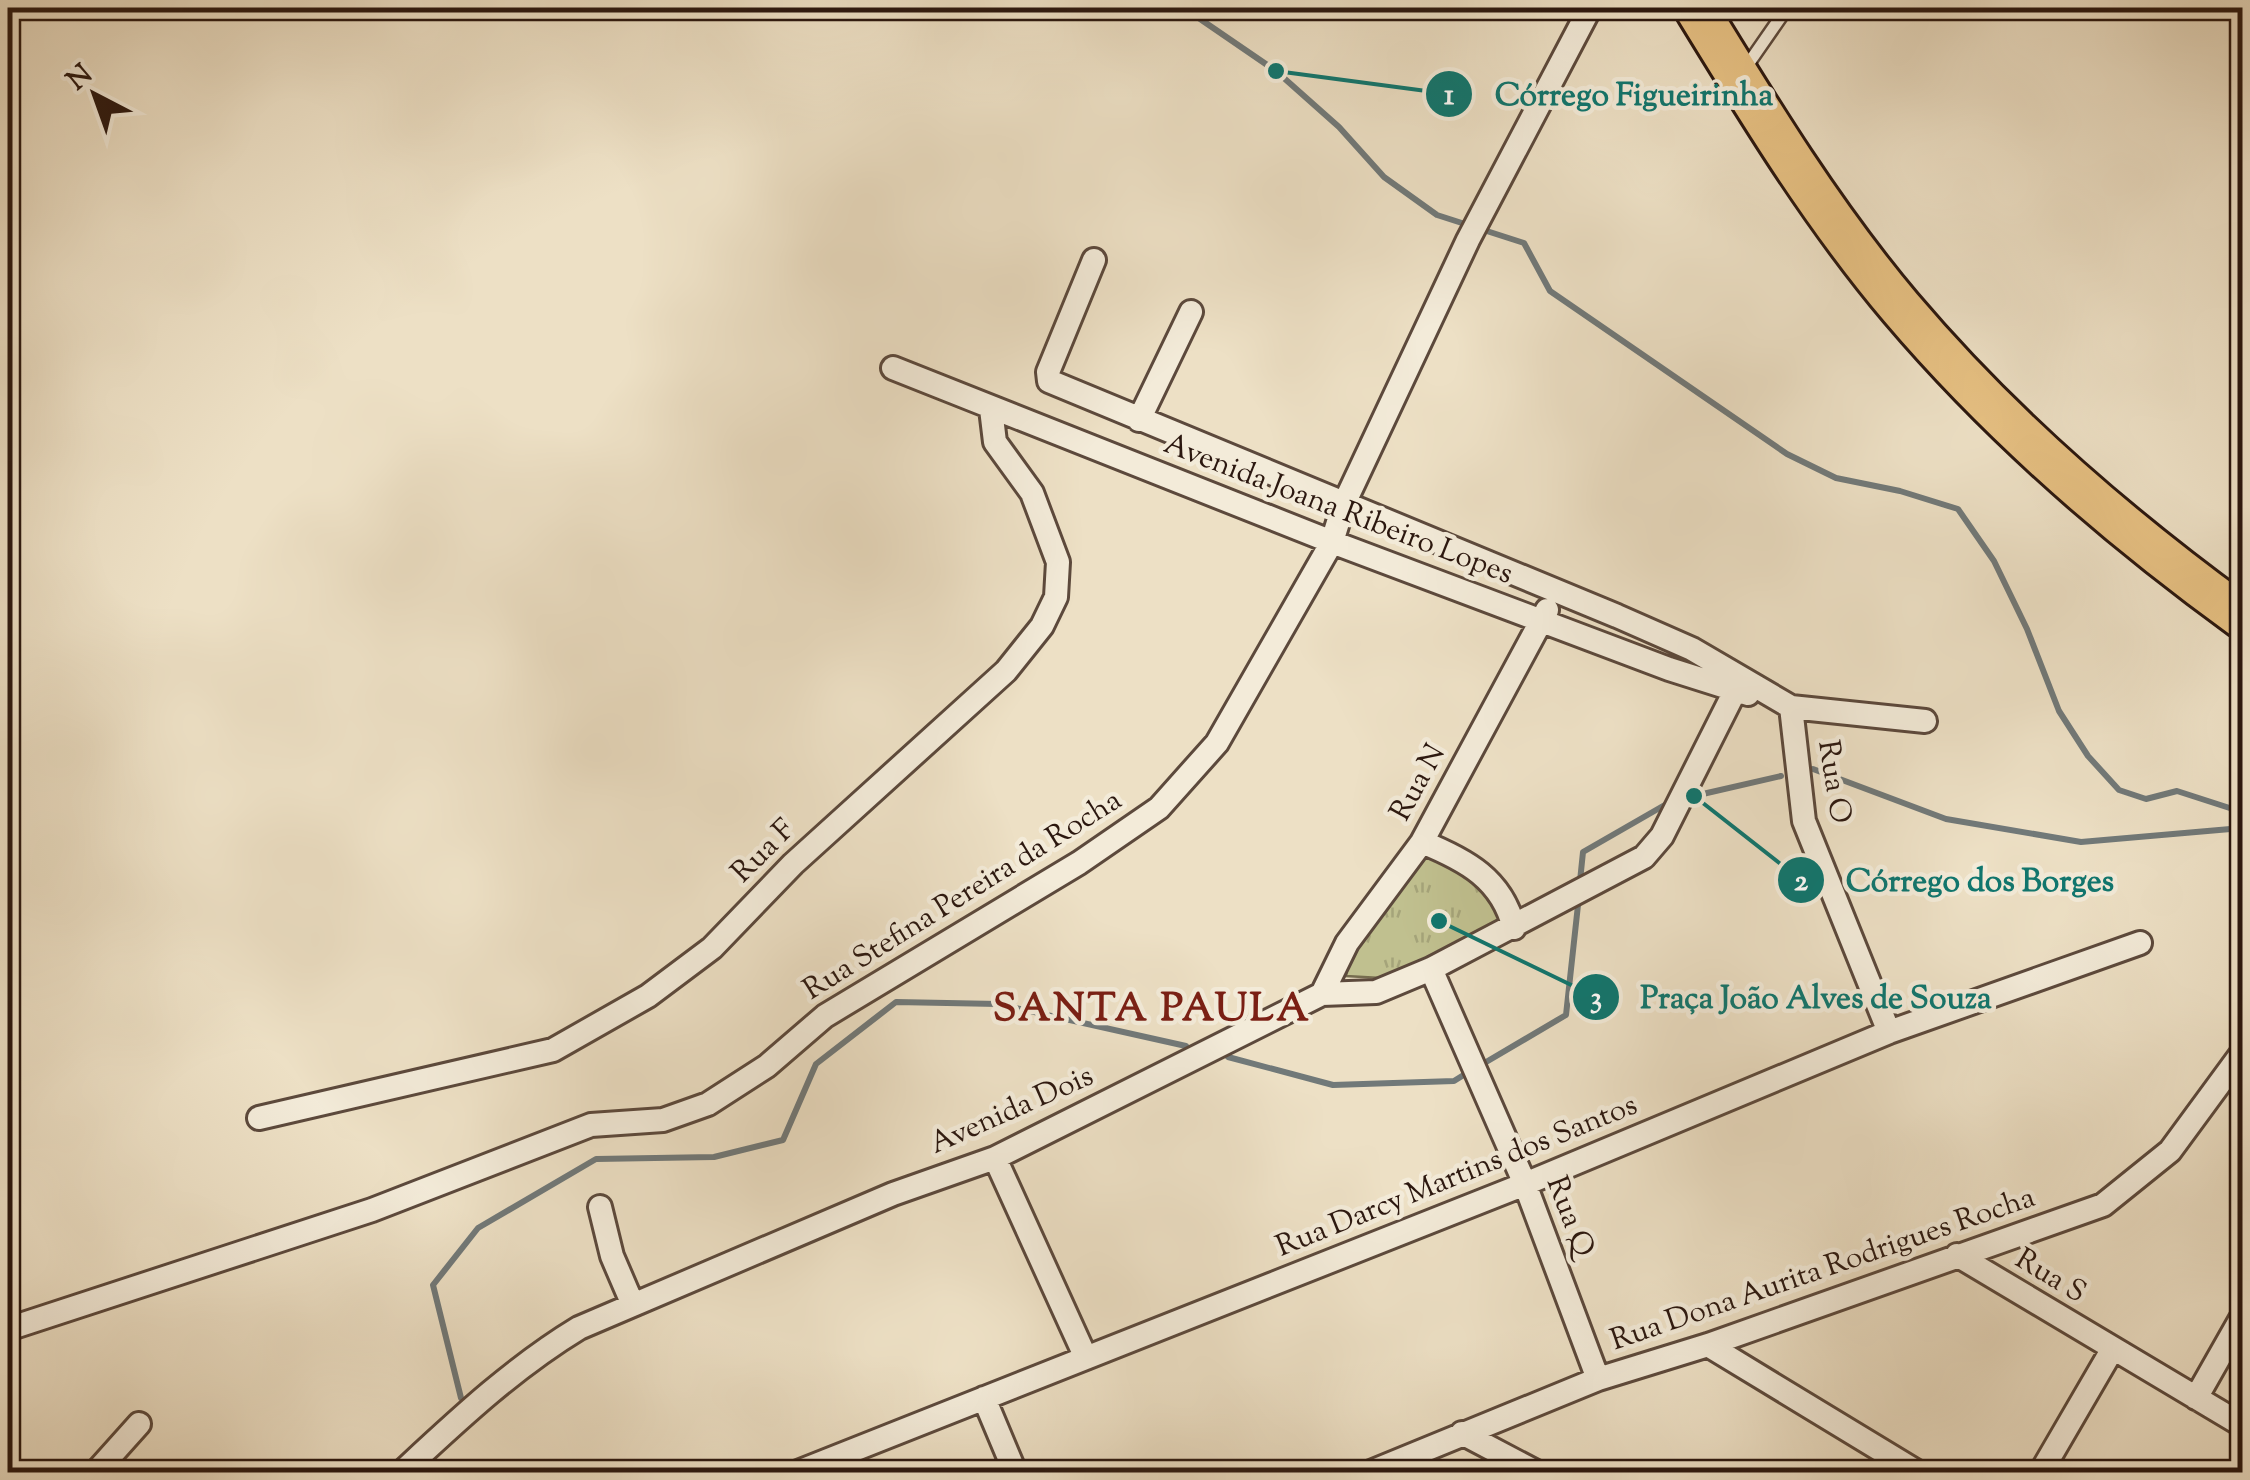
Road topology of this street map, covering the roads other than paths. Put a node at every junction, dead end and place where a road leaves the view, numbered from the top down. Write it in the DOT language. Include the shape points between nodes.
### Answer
graph roads {
  1 [pos="1590,8"];
  2 [pos="1696,8"];
  3 [pos="1787,8"];
  4 [pos="1739,78"];
  5 [pos="1094,260"];
  6 [pos="1192,312"];
  7 [pos="893,368"];
  8 [pos="990,409"];
  9 [pos="1139,420"];
  10 [pos="1344,506"];
  11 [pos="1332,542"];
  12 [pos="1554,592"];
  13 [pos="2242,618"];
  14 [pos="1543,620"];
  15 [pos="1739,685"];
  16 [pos="1791,707"];
  17 [pos="1925,721"];
  18 [pos="1422,842"];
  19 [pos="1514,928"];
  20 [pos="2140,943"];
  21 [pos="1431,969"];
  22 [pos="1322,994"];
  23 [pos="1889,1032"];
  24 [pos="2242,1053"];
  25 [pos="259,1118"];
  26 [pos="996,1158"];
  27 [pos="1525,1184"];
  28 [pos="600,1208"];
  29 [pos="1957,1255"];
  30 [pos="633,1305"];
  31 [pos="2242,1318"];
  32 [pos="8,1329"];
  33 [pos="1708,1345"];
  34 [pos="2112,1350"];
  35 [pos="1086,1358"];
  36 [pos="1598,1379"];
  37 [pos="984,1398"];
  38 [pos="2196,1398"];
  39 [pos="138,1424"];
  40 [pos="2242,1424"];
  41 [pos="1462,1433"];
  42 [pos="96,1472"];
  43 [pos="402,1472"];
  44 [pos="798,1472"];
  45 [pos="1015,1472"];
  46 [pos="1371,1472"];
  47 [pos="1536,1472"];
  48 [pos="1917,1472"];
  49 [pos="2041,1472"];
  1 -- 10 [label="street, Rua Stefina Pereira da Rocha" via="1468,240"];
  2 -- 4 [label="highway"];
  3 -- 4 [label="lane"];
  4 -- 13 [label="highway" via="1900,307 2005,420 2135,539"];
  5 -- 9 [label="street, Avenida Joana Ribeiro Lopes" via="1049,381"];
  6 -- 9 [label="street"];
  7 -- 8 [label="street, Avenida Joana Ribeiro Lopes"];
  8 -- 11 [label="street, Avenida Joana Ribeiro Lopes"];
  8 -- 25 [label="street, Rua F" via="995,442 1032,493 1058,562 1056,597 1006,671 793,864 712,948 648,996 553,1050"];
  9 -- 10 [label="street, Avenida Joana Ribeiro Lopes"];
  10 -- 11 [label="street, Rua Stefina Pereira da Rocha"];
  10 -- 12 [label="street, Avenida Joana Ribeiro Lopes"];
  11 -- 14 [label="street, Avenida Joana Ribeiro Lopes"];
  11 -- 32 [label="street, Rua Stefina Pereira da Rocha" via="1216,743 1159,808 824,1016 767,1066 708,1104 663,1120 591,1125 372,1210"];
  12 -- 14 [label="street, Rua N"];
  12 -- 15 [label="street, Avenida Joana Ribeiro Lopes" via="1692,649"];
  14 -- 15 [label="street, Avenida Joana Ribeiro Lopes"];
  14 -- 18 [label="street, Rua N"];
  15 -- 16 [label="street, Avenida Joana Ribeiro Lopes"];
  15 -- 19 [label="street, Avenida Dois" via="1662,836 1624,869"];
  16 -- 17 [label="street, Avenida Joana Ribeiro Lopes"];
  16 -- 23 [label="street, Rua O" via="1804,821"];
  18 -- 19 [label="street" via="1458,856 1496,884"];
  18 -- 22 [label="street, Rua N" via="1347,943"];
  19 -- 21 [label="street, Avenida Dois"];
  20 -- 23 [label="street, Rua Darcy Martins dos Santos"];
  21 -- 22 [label="street, Avenida Dois" via="1376,992"];
  21 -- 27 [label="street, Rua Q"];
  22 -- 26 [label="street, Avenida Dois"];
  23 -- 27 [label="street, Rua Darcy Martins dos Santos"];
  24 -- 29 [label="street, Rua Dona Aurita Rodrigues Rocha" via="2170,1151 2103,1205"];
  26 -- 30 [label="street, Avenida Dois" via="893,1194"];
  26 -- 35 [label="street"];
  27 -- 35 [label="street, Rua Darcy Martins dos Santos"];
  27 -- 36 [label="street, Rua Q"];
  28 -- 30 [label="street"];
  29 -- 33 [label="street, Rua Dona Aurita Rodrigues Rocha"];
  29 -- 34 [label="street, Rua S"];
  30 -- 43 [label="street, Avenida Dois" via="542,1350"];
  31 -- 38 [label="street"];
  33 -- 36 [label="street, Rua Dona Aurita Rodrigues Rocha"];
  33 -- 48 [label="street"];
  34 -- 38 [label="street, Rua S"];
  34 -- 49 [label="street"];
  35 -- 37 [label="street, Rua Darcy Martins dos Santos"];
  36 -- 41 [label="street, Rua Dona Aurita Rodrigues Rocha"];
  37 -- 44 [label="street, Rua Darcy Martins dos Santos"];
  37 -- 45 [label="street"];
  38 -- 40 [label="street, Rua S"];
  39 -- 42 [label="street"];
  41 -- 46 [label="street, Rua Dona Aurita Rodrigues Rocha"];
  41 -- 47 [label="street"];
}
